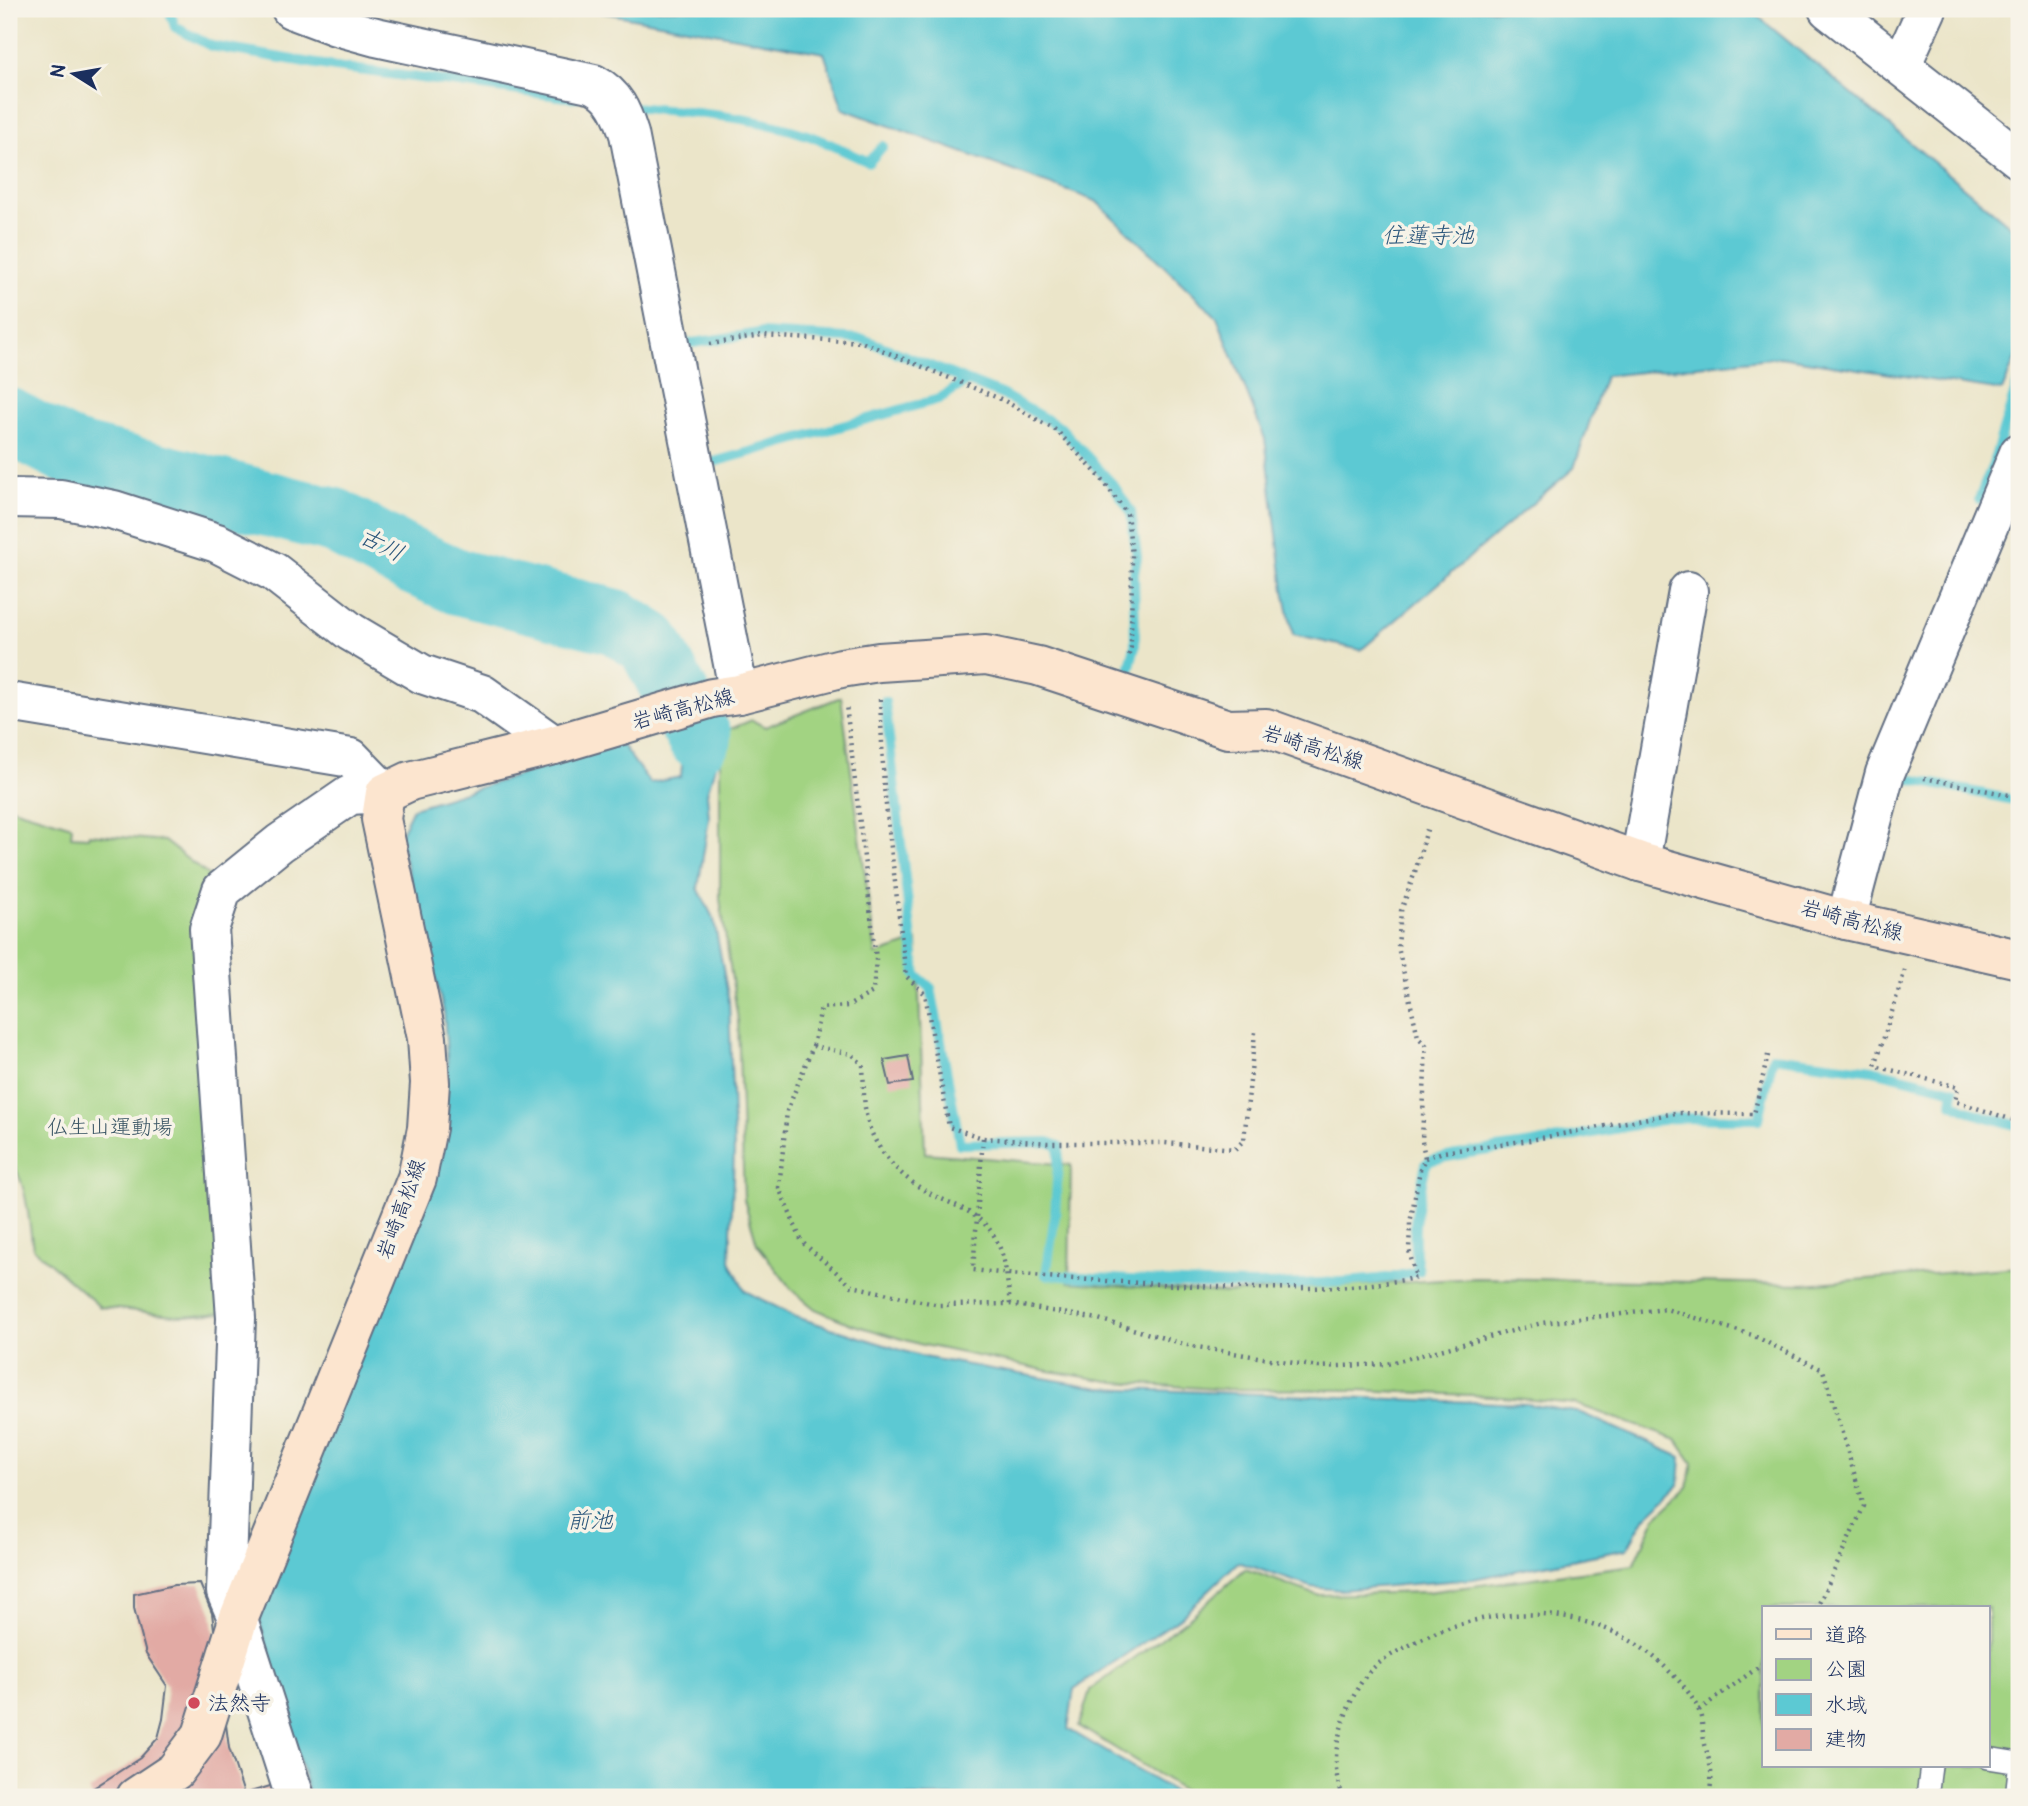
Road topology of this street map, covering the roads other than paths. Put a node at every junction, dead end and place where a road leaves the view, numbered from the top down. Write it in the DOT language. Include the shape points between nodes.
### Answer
graph roads {
  1 [pos="291,9"];
  2 [pos="1828,9"];
  3 [pos="1927,9"];
  4 [pos="1901,66"];
  5 [pos="2019,159"];
  6 [pos="2019,453"];
  7 [pos="9,498"];
  8 [pos="1688,591"];
  9 [pos="725,696"];
  10 [pos="9,702"];
  11 [pos="554,745"];
  12 [pos="385,793"];
  13 [pos="1640,862"];
  14 [pos="1846,920"];
  15 [pos="2019,959"];
  16 [pos="238,1620"];
  17 [pos="1990,1758"];
  18 [pos="2019,1763"];
  19 [pos="1931,1768"];
  20 [pos="2019,1770"];
  21 [pos="136,1797"];
  22 [pos="295,1797"];
  23 [pos="1927,1797"];
  24 [pos="2016,1797"];
  1 -- 9 [label="street" via="376,37 594,84 607,90 621,109 671,350"];
  2 -- 4 [label="street"];
  3 -- 4 [label="street"];
  4 -- 5 [label="street"];
  6 -- 14 [label="street" via="1885,774"];
  7 -- 11 [label="street" via="61,499 114,510 217,543 274,572 351,632 422,674 482,694"];
  8 -- 13 [label="street"];
  9 -- 11 [label="main road, 岩崎高松線"];
  9 -- 13 [label="main road, 岩崎高松線" via="879,662 986,655 1038,666 1228,729 1266,728"];
  10 -- 12 [label="street" via="351,758"];
  11 -- 12 [label="main road, 岩崎高松線" via="410,781"];
  12 -- 16 [label="main road, 岩崎高松線" via="381,819 427,1038 427,1128 417,1178"];
  12 -- 16 [label="street" via="351,796 280,843 222,890 209,929 236,1318 226,1592"];
  13 -- 14 [label="main road, 岩崎高松線"];
  14 -- 15 [label="main road, 岩崎高松線"];
  16 -- 21 [label="main road, 岩崎高松線" via="202,1735 174,1772"];
  16 -- 22 [label="street"];
  17 -- 18 [label="lane"];
  19 -- 23 [label="lane"];
  20 -- 24 [label="lane"];
}
